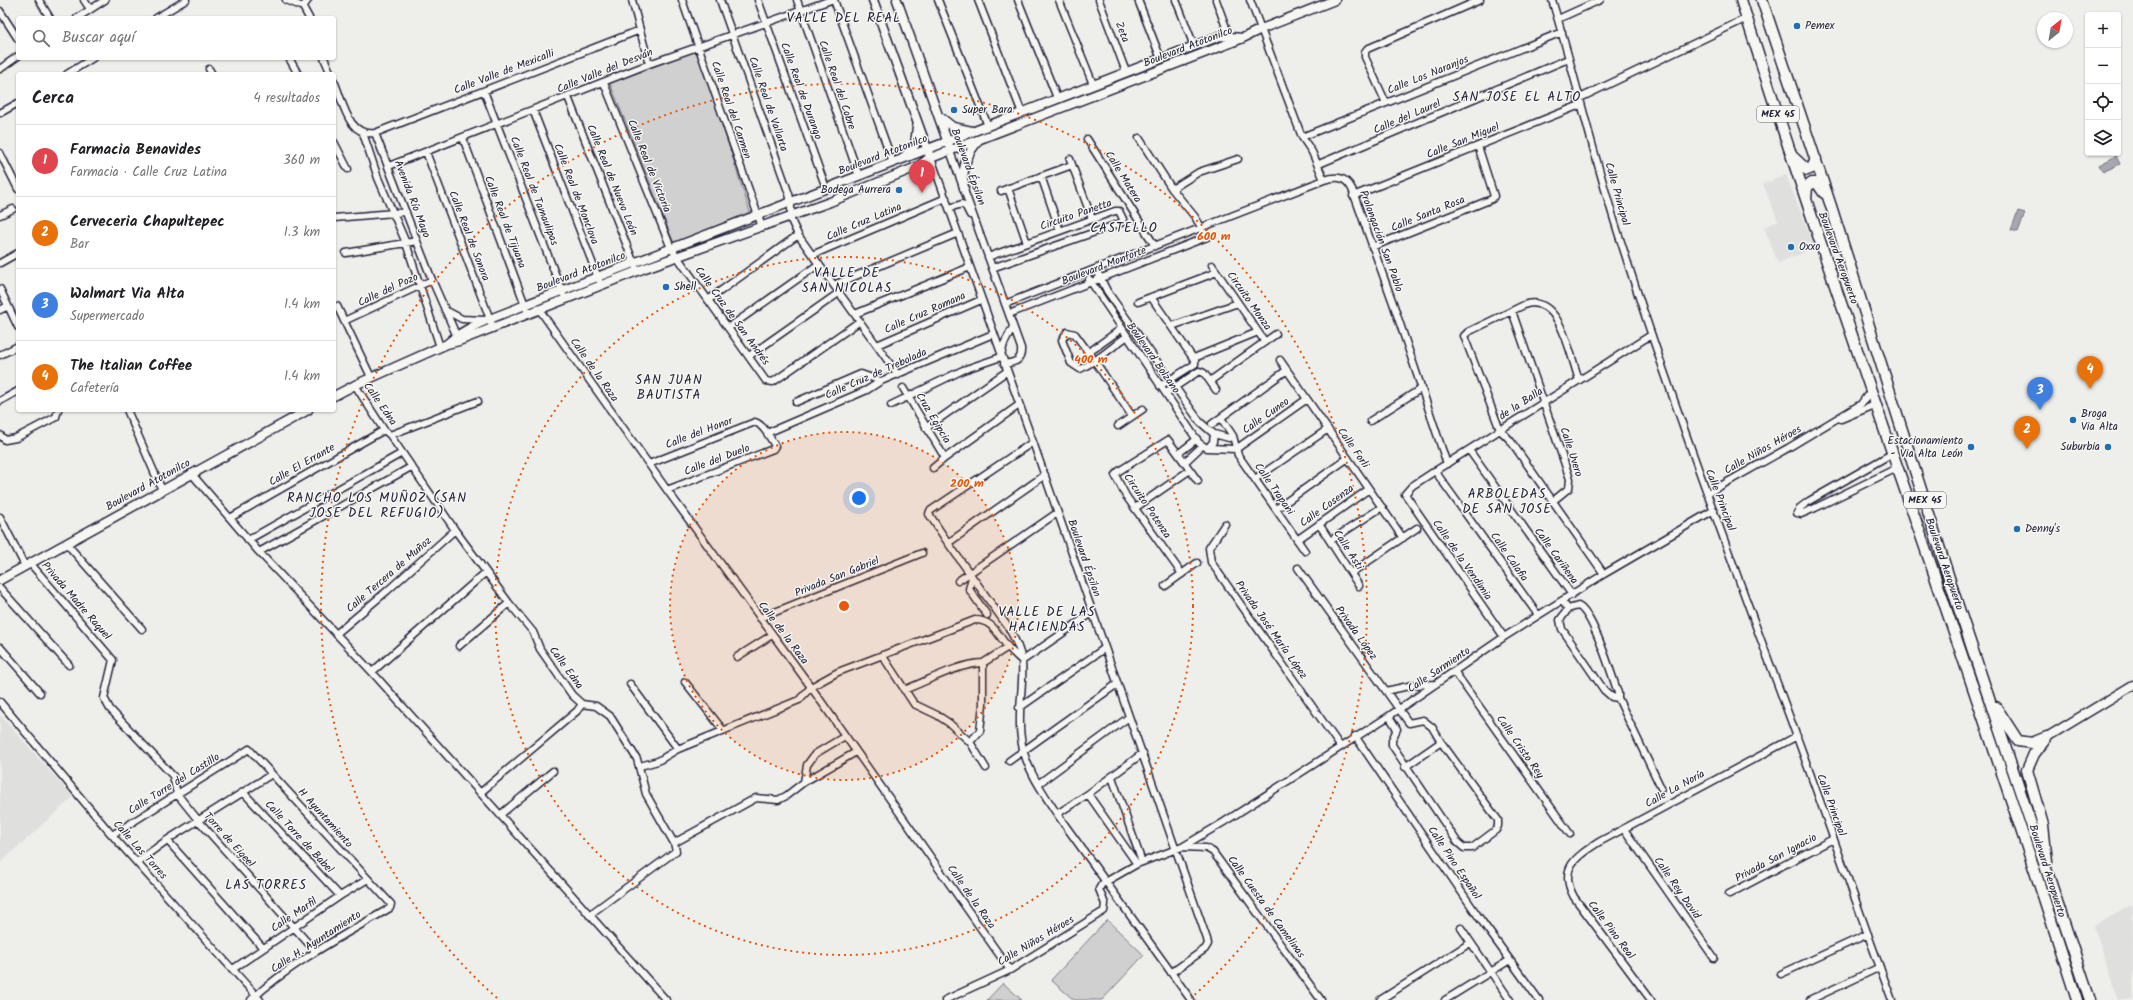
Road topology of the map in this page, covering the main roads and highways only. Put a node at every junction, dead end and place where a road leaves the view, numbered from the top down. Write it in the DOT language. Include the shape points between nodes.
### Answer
graph roads {
  1 [pos="1741,0"];
  2 [pos="1762,0"];
  3 [pos="1790,152"];
  4 [pos="1816,159"];
  5 [pos="1806,203"];
  6 [pos="1830,203"];
  7 [pos="1990,700"];
  8 [pos="2048,876"];
  9 [pos="2077,1000"];
  10 [pos="2090,1000"];
  1 -- 3 [label="highway, Boulevard Aeropuerto / MEX 45"];
  2 -- 4 [label="highway, Boulevard Aeropuerto / MEX 45"];
  3 -- 4 [label="highway" via="1801,167 1807,170 1812,168"];
  3 -- 5 [label="highway, Boulevard Aeropuerto / MEX 45"];
  4 -- 6 [label="highway, Boulevard Aeropuerto / MEX 45"];
  5 -- 6 [label="highway" via="1807,187 1814,182 1820,186"];
  5 -- 9 [label="highway, Boulevard Aeropuerto / MEX 45" via="1899,468"];
  6 -- 7 [label="highway, Boulevard Aeropuerto / MEX 45"];
  7 -- 8 [label="highway, Boulevard Aeropuerto / MEX 45"];
  7 -- 8 [label="highway" via="2018,741 2032,743 2047,737 2034,754 2027,770 2044,825"];
  8 -- 10 [label="highway, Boulevard Aeropuerto / MEX 45"];
}
